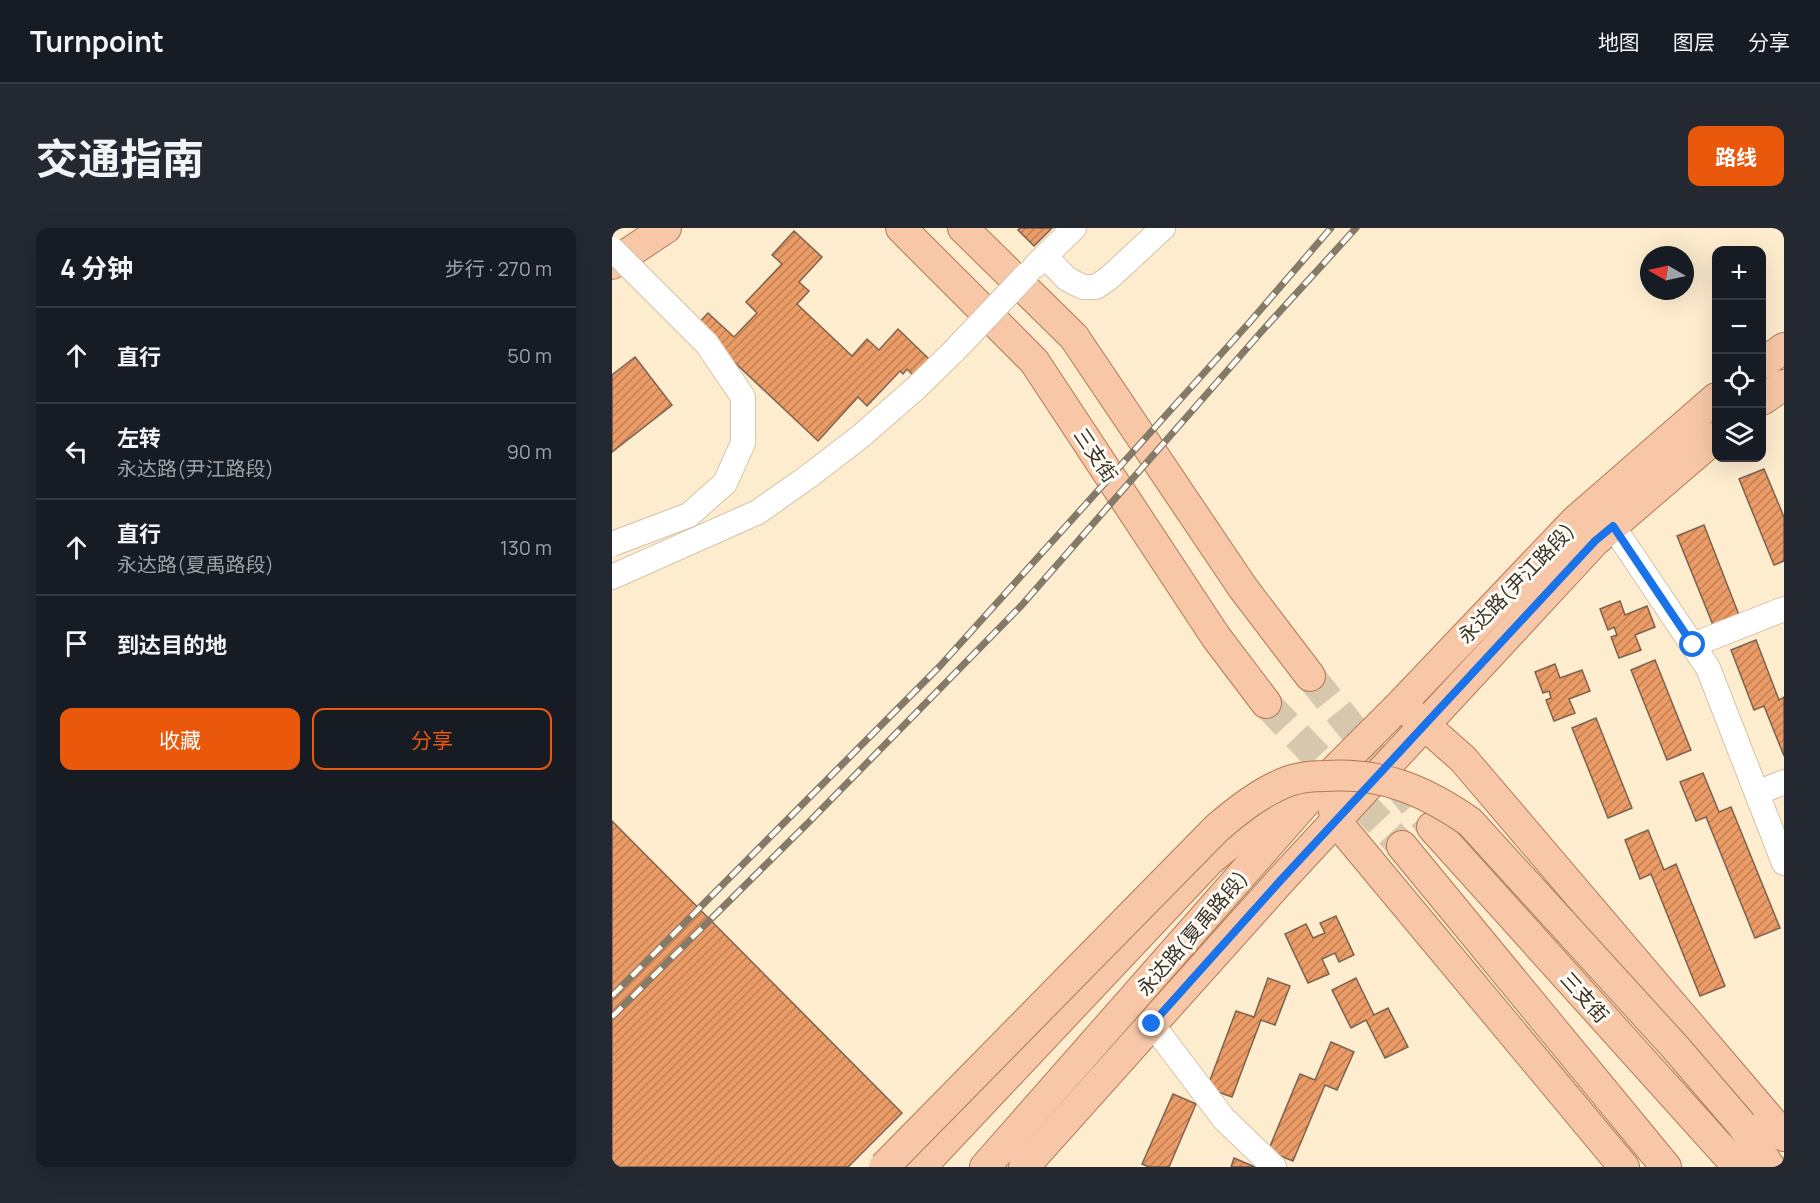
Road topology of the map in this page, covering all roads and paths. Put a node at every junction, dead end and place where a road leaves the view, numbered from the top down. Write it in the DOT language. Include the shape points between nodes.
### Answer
graph roads {
  1 [pos="666,228"];
  2 [pos="901,228"];
  3 [pos="963,228"];
  4 [pos="1074,228"];
  5 [pos="1163,228"];
  6 [pos="1045,256"];
  7 [pos="615,257"];
  8 [pos="1784,348"];
  9 [pos="1766,361"];
  10 [pos="1784,385"];
  11 [pos="1766,397"];
  12 [pos="1712,401"];
  13 [pos="1712,440"];
  14 [pos="1597,502"];
  15 [pos="1613,526"];
  16 [pos="612,544"];
  17 [pos="612,577"];
  18 [pos="1784,609"];
  19 [pos="1693,645"];
  20 [pos="1310,676"];
  21 [pos="1266,703"];
  22 [pos="1401,704"];
  23 [pos="1425,725"];
  24 [pos="1326,779"];
  25 [pos="1784,782"];
  26 [pos="1756,793"];
  27 [pos="1336,820"];
  28 [pos="1432,827"];
  29 [pos="1402,846"];
  30 [pos="1784,863"];
  31 [pos="1152,1024"];
  32 [pos="1784,1136"];
  33 [pos="884,1167"];
  34 [pos="921,1167"];
  35 [pos="985,1167"];
  36 [pos="1024,1167"];
  37 [pos="1274,1167"];
  38 [pos="1624,1167"];
  39 [pos="1666,1167"];
  40 [pos="1738,1167"];
  41 [pos="1770,1167"];
  1 -- 7 [label="main road"];
  2 -- 21 [label="main road, 三支街" via="1034,361 1216,637"];
  3 -- 20 [label="main road" via="1074,337 1243,588"];
  4 -- 6 [label="street"];
  5 -- 6 [label="street" via="1096,287 1083,287 1067,279"];
  6 -- 17 [label="street, bridge" via="954,351 861,436 758,512"];
  7 -- 16 [label="street, bridge" via="707,344 742,398 743,443 725,483 689,515"];
  8 -- 9 [label="main road"];
  10 -- 11 [label="main road"];
  12 -- 14 [label="main road, 永达路(尹江路段)"];
  13 -- 15 [label="main road, 永达路(尹江路段)"];
  14 -- 15 [label="street"];
  14 -- 22 [label="main road, 永达路(尹江路段)"];
  15 -- 19 [label="street"];
  15 -- 23 [label="main road, 永达路(尹江路段)"];
  18 -- 19 [label="street"];
  19 -- 26 [label="street" via="1708,668"];
  22 -- 23 [label="main road"];
  22 -- 24 [label="main road, 永达路(尹江路段)"];
  23 -- 27 [label="main road, 永达路(夏禹路段)"];
  23 -- 32 [label="main road" via="1463,759"];
  24 -- 27 [label="main road"];
  24 -- 34 [label="main road" via="1294,795 1210,860"];
  24 -- 35 [label="main road, 永达路(夏禹路段)"];
  25 -- 26 [label="street"];
  26 -- 30 [label="street"];
  27 -- 31 [label="main road, 永达路(夏禹路段)"];
  27 -- 38 [label="main road"];
  28 -- 40 [label="main road, 三支街"];
  29 -- 39 [label="main road"];
  31 -- 36 [label="main road, 永达路(夏禹路段)"];
  31 -- 37 [label="street" via="1224,1119"];
  33 -- 41 [label="main road, bridge" via="1217,828 1239,809 1289,781 1329,775 1386,779 1448,807 1470,822 1675,1047 1742,1125"];
}
